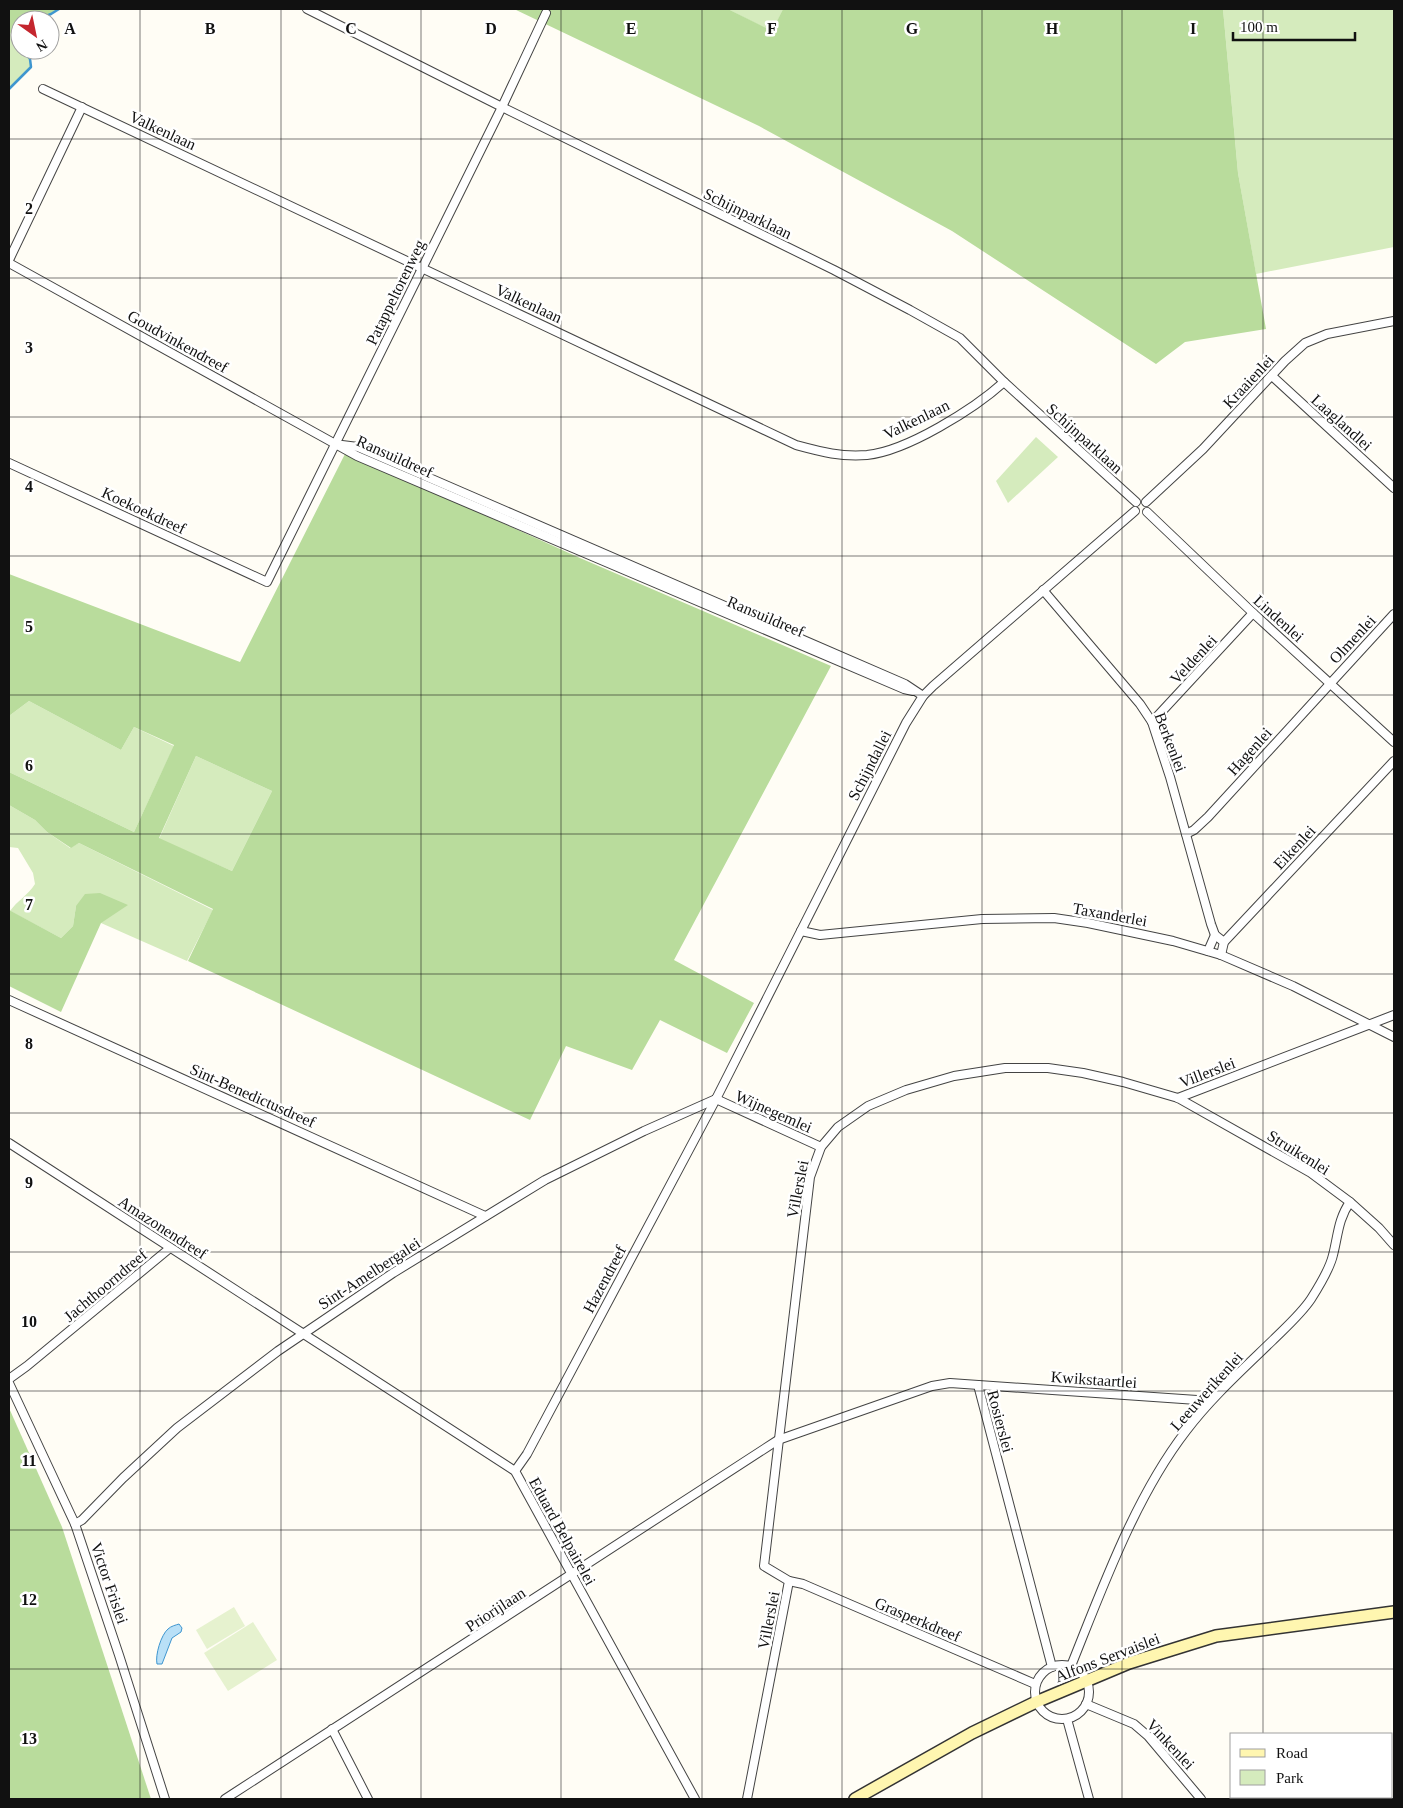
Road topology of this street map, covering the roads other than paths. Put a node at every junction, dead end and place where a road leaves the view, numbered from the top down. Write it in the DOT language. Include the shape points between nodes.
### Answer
graph roads {
  1 [pos="307,9"];
  2 [pos="546,13"];
  3 [pos="42,89"];
  4 [pos="82,107"];
  5 [pos="502,107"];
  6 [pos="9,261"];
  7 [pos="422,268"];
  8 [pos="1394,321"];
  9 [pos="1272,376"];
  10 [pos="1004,382"];
  11 [pos="335,444"];
  12 [pos="9,463"];
  13 [pos="1394,488"];
  14 [pos="1136,502"];
  15 [pos="1146,502"];
  16 [pos="1135,511"];
  17 [pos="1146,512"];
  18 [pos="267,582"];
  19 [pos="1042,590"];
  20 [pos="1253,613"];
  21 [pos="1394,614"];
  22 [pos="1330,683"];
  23 [pos="923,696"];
  24 [pos="1152,722"];
  25 [pos="1394,742"];
  26 [pos="1394,761"];
  27 [pos="1186,834"];
  28 [pos="801,931"];
  29 [pos="1215,935"];
  30 [pos="1224,942"];
  31 [pos="1208,951"];
  32 [pos="1221,955"];
  33 [pos="9,1000"];
  34 [pos="1394,1015"];
  35 [pos="1370,1024"];
  36 [pos="1394,1037"];
  37 [pos="1178,1098"];
  38 [pos="716,1100"];
  39 [pos="9,1143"];
  40 [pos="821,1147"];
  41 [pos="1350,1202"];
  42 [pos="485,1216"];
  43 [pos="1394,1245"];
  44 [pos="170,1248"];
  45 [pos="303,1333"];
  46 [pos="9,1379"];
  47 [pos="9,1383"];
  48 [pos="978,1384"];
  49 [pos="1207,1405"];
  50 [pos="778,1440"];
  51 [pos="515,1471"];
  52 [pos="75,1524"];
  53 [pos="572,1575"];
  54 [pos="789,1581"];
  55 [pos="1394,1612"];
  56 [pos="1071,1666"];
  57 [pos="1052,1667"];
  58 [pos="1087,1681"];
  59 [pos="1035,1684"];
  60 [pos="1036,1702"];
  61 [pos="1086,1704"];
  62 [pos="1068,1719"];
  63 [pos="332,1729"];
  64 [pos="164,1799"];
  65 [pos="225,1799"];
  66 [pos="368,1799"];
  67 [pos="695,1799"];
  68 [pos="747,1799"];
  69 [pos="855,1799"];
  70 [pos="1089,1799"];
  71 [pos="1202,1799"];
  1 -- 5 [label="street, Schijnparklaan"];
  2 -- 5 [label="street, Patappeltorenweg"];
  3 -- 4 [label="street, Valkenlaan"];
  4 -- 6 [label="street"];
  4 -- 7 [label="street, Valkenlaan"];
  5 -- 7 [label="street, Patappeltorenweg"];
  5 -- 10 [label="street, Schijnparklaan" via="910,310 960,338"];
  6 -- 11 [label="street, Goudvinkendreef"];
  7 -- 10 [label="street, Valkenlaan" via="796,444 830,455 868,455 900,446 985,398"];
  7 -- 11 [label="street, Patappeltorenweg"];
  8 -- 9 [label="street, Kraaienlei" via="1326,334 1305,343"];
  9 -- 13 [label="street, Laaglandlei"];
  9 -- 15 [label="street, Kraaienlei" via="1203,449"];
  10 -- 14 [label="street, Schijnparklaan"];
  11 -- 18 [label="street, Patappeltorenweg"];
  11 -- 23 [label="street, Ransuildreef"];
  12 -- 18 [label="street, Koekoekdreef"];
  14 -- 15 [label="street"];
  14 -- 16 [label="street"];
  15 -- 17 [label="street"];
  16 -- 17 [label="street" via="1139,514"];
  16 -- 19 [label="street, Schijndallei"];
  17 -- 20 [label="street, Lindenlei"];
  19 -- 23 [label="street, Schijndallei"];
  19 -- 24 [label="street, Berkenlei"];
  20 -- 22 [label="street, Lindenlei"];
  20 -- 24 [label="street, Veldenlei"];
  21 -- 22 [label="street, Olmenlei"];
  22 -- 25 [label="street, Lindenlei"];
  22 -- 27 [label="street, Hagenlei" via="1208,817"];
  23 -- 28 [label="street, Schijndallei" via="902,731"];
  24 -- 27 [label="street, Berkenlei"];
  26 -- 30 [label="street, Eikenlei"];
  27 -- 29 [label="street, Berkenlei"];
  28 -- 31 [label="street, Taxanderlei" via="820,934 982,919 1054,918 1131,931"];
  28 -- 38 [label="street, Schijndallei"];
  29 -- 30 [label="street"];
  29 -- 31 [label="street"];
  30 -- 32 [label="street"];
  31 -- 32 [label="street, Taxanderlei"];
  32 -- 35 [label="street, Taxanderlei"];
  33 -- 42 [label="street, Sint-Benedictusdreef"];
  34 -- 35 [label="street, Villerslei"];
  35 -- 36 [label="street, Taxanderlei"];
  35 -- 37 [label="street, Villerslei"];
  37 -- 40 [label="street, Villerslei" via="1083,1073 1048,1068 1006,1068 954,1076 906,1090 868,1106 838,1127"];
  37 -- 41 [label="street, Struikenlei" via="1311,1173"];
  38 -- 40 [label="street, Wijnegemlei"];
  38 -- 42 [label="street, Sint-Amelbergalei" via="683,1112 607,1149"];
  38 -- 51 [label="street, Hazendreef"];
  39 -- 44 [label="street, Amazonendreef"];
  40 -- 50 [label="street, Villerslei" via="810,1177"];
  41 -- 43 [label="street, Struikenlei"];
  41 -- 49 [label="street, Leeuwerikenlei" via="1342,1213 1332,1258 1310,1300"];
  42 -- 45 [label="street, Sint-Amelbergalei"];
  44 -- 45 [label="street, Amazonendreef"];
  44 -- 46 [label="street, Jachthoorndreef"];
  45 -- 51 [label="street, Eduard Belpairelei"];
  45 -- 52 [label="street, Sint-Amelbergalei" via="177,1428"];
  47 -- 52 [label="street, Victor Frislei"];
  48 -- 49 [label="street, Kwikstaartlei" via="1197,1400"];
  48 -- 50 [label="street, Rosierslei" via="950,1382 932,1386"];
  48 -- 57 [label="street, Rosierslei"];
  49 -- 56 [label="street, Leeuwerikenlei" via="1185,1433 1142,1502"];
  50 -- 53 [label="street, Priorijlaan"];
  50 -- 54 [label="street, Villerslei" via="764,1566"];
  51 -- 53 [label="street, Eduard Belpairelei"];
  52 -- 64 [label="street, Victor Frislei"];
  53 -- 63 [label="street, Priorijlaan"];
  53 -- 67 [label="street, Eduard Belpairelei"];
  54 -- 59 [label="street, Grasperkdreef" via="803,1584"];
  54 -- 68 [label="street, Villerslei"];
  55 -- 58 [label="street, Alfons Servaislei" via="1216,1636 1128,1663"];
  56 -- 57 [label="street"];
  56 -- 58 [label="street"];
  57 -- 59 [label="street" via="1043,1672"];
  58 -- 60 [label="street, Alfons Servaislei"];
  58 -- 61 [label="street"];
  59 -- 60 [label="street"];
  60 -- 62 [label="street" via="1048,1716"];
  60 -- 69 [label="street, Alfons Servaislei" via="972,1733"];
  61 -- 62 [label="street"];
  61 -- 71 [label="street, Vinkenlei" via="1134,1724"];
  62 -- 70 [label="street"];
  63 -- 65 [label="street, Priorijlaan"];
  63 -- 66 [label="street"];
}
